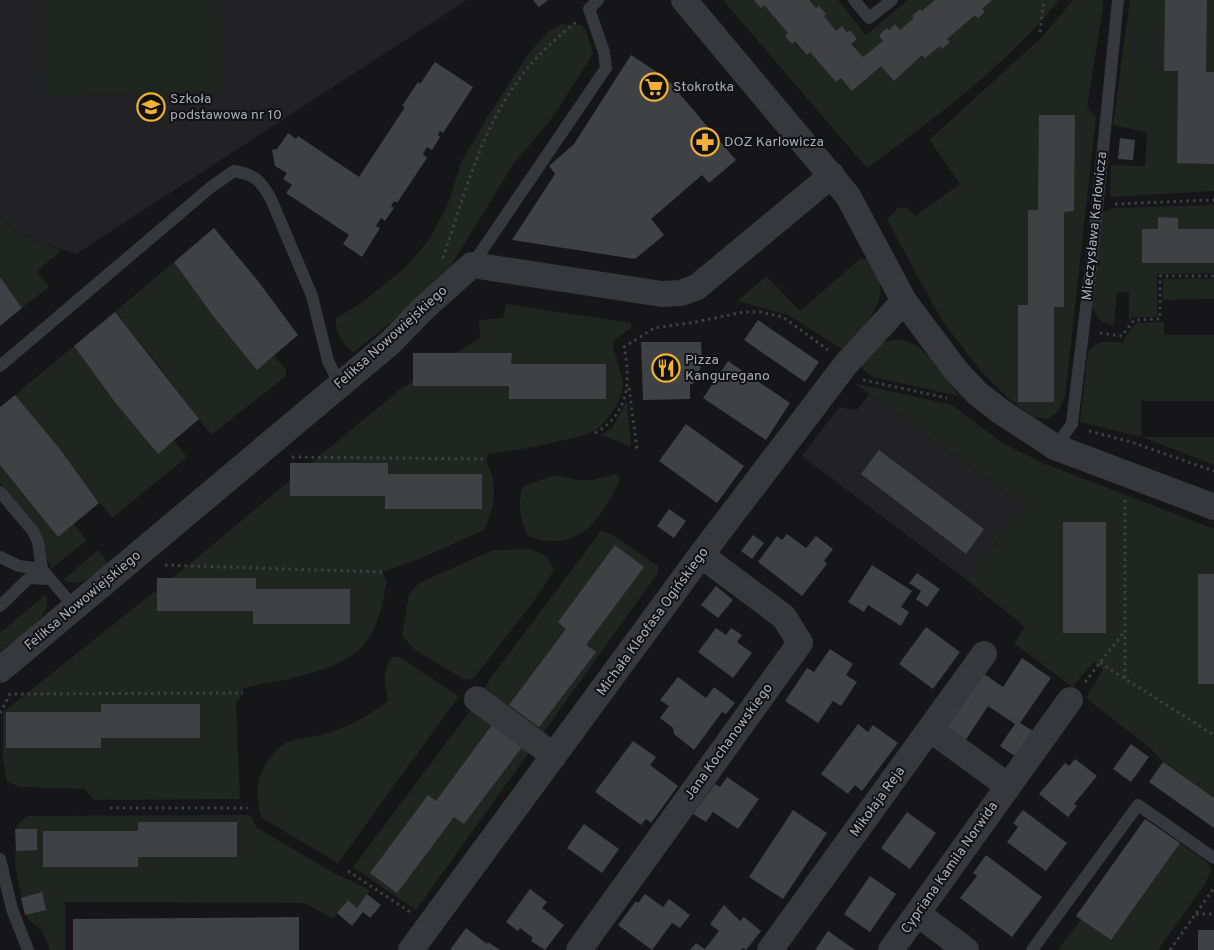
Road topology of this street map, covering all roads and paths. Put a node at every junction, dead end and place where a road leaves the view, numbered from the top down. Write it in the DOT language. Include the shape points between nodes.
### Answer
graph roads {
  1 [pos="598,0"];
  2 [pos="684,0"];
  3 [pos="854,0"];
  4 [pos="892,0"];
  5 [pos="1044,0"];
  6 [pos="1118,0"];
  7 [pos="578,21"];
  8 [pos="1040,32"];
  9 [pos="832,175"];
  10 [pos="1214,200"];
  11 [pos="1097,205"];
  12 [pos="472,265"];
  13 [pos="439,267"];
  14 [pos="1214,276"];
  15 [pos="904,301"];
  16 [pos="1085,330"];
  17 [pos="846,364"];
  18 [pos="0,366"];
  19 [pos="340,385"];
  20 [pos="629,385"];
  21 [pos="948,398"];
  22 [pos="1072,424"];
  23 [pos="595,433"];
  24 [pos="1055,447"];
  25 [pos="637,449"];
  26 [pos="288,458"];
  27 [pos="486,459"];
  28 [pos="1214,471"];
  29 [pos="0,492"];
  30 [pos="1125,496"];
  31 [pos="1214,507"];
  32 [pos="702,555"];
  33 [pos="0,557"];
  34 [pos="158,564"];
  35 [pos="382,572"];
  36 [pos="46,574"];
  37 [pos="0,606"];
  38 [pos="74,607"];
  39 [pos="1124,631"];
  40 [pos="984,654"];
  41 [pos="1100,662"];
  42 [pos="0,670"];
  43 [pos="1125,678"];
  44 [pos="243,693"];
  45 [pos="478,700"];
  46 [pos="1070,700"];
  47 [pos="0,713"];
  48 [pos="931,730"];
  49 [pos="1214,735"];
  50 [pos="554,756"];
  51 [pos="1008,786"];
  52 [pos="110,808"];
  53 [pos="248,808"];
  54 [pos="1214,858"];
  55 [pos="0,859"];
  56 [pos="348,871"];
  57 [pos="1214,888"];
  58 [pos="918,914"];
  59 [pos="1195,914"];
  60 [pos="1214,914"];
  61 [pos="417,916"];
  62 [pos="28,950"];
  63 [pos="411,950"];
  64 [pos="579,950"];
  65 [pos="770,950"];
  66 [pos="891,950"];
  67 [pos="966,950"];
  68 [pos="1032,950"];
  69 [pos="1170,950"];
  1 -- 12 [label="lane" via="589,9 604,52 606,68"];
  2 -- 9 [label="street"];
  3 -- 4 [label="lane" via="869,18"];
  5 -- 8 [label="path"];
  6 -- 11 [label="lane, Mieczysława Karłowicza"];
  7 -- 13 [label="path" via="540,53 516,82 496,116"];
  9 -- 12 [label="street" via="697,287 681,293 662,294"];
  9 -- 15 [label="street" via="848,196"];
  10 -- 11 [label="path"];
  11 -- 16 [label="lane, Mieczysława Karłowicza"];
  12 -- 19 [label="street, Feliksa Nowowiejskiego" via="425,306 390,343"];
  14 -- 16 [label="path" via="1160,276 1160,319 1134,320 1122,336"];
  15 -- 17 [label="street, Michała Kleofasa Ogińskiego"];
  15 -- 24 [label="street" via="956,372 1000,411"];
  16 -- 22 [label="lane, Mieczysława Karłowicza"];
  17 -- 20 [label="path" via="783,317 742,312 654,328 624,347"];
  17 -- 21 [label="path" via="864,380"];
  17 -- 32 [label="street, Michała Kleofasa Ogińskiego"];
  18 -- 19 [label="lane" via="234,171 252,175 271,199 312,296 328,361"];
  19 -- 38 [label="street, Feliksa Nowowiejskiego"];
  20 -- 23 [label="path" via="617,414 607,427"];
  20 -- 25 [label="path"];
  22 -- 24 [label="lane, Mieczysława Karłowicza"];
  22 -- 28 [label="path"];
  24 -- 31 [label="street"];
  26 -- 27 [label="path"];
  29 -- 36 [label="lane" via="33,531"];
  30 -- 39 [label="path"];
  32 -- 50 [label="street, Michała Kleofasa Ogińskiego"];
  32 -- 64 [label="street, Jana Kochanowskiego" via="784,617 800,644"];
  33 -- 36 [label="lane"];
  34 -- 35 [label="path"];
  36 -- 37 [label="lane" via="29,578"];
  36 -- 38 [label="lane"];
  38 -- 42 [label="street, Feliksa Nowowiejskiego"];
  39 -- 41 [label="path"];
  39 -- 43 [label="path"];
  40 -- 48 [label="street, Mikołaja Reja"];
  41 -- 43 [label="path"];
  41 -- 46 [label="path"];
  43 -- 49 [label="path"];
  44 -- 47 [label="path" via="10,694"];
  45 -- 50 [label="street"];
  46 -- 51 [label="street, Cypriana Kamila Norwida"];
  48 -- 51 [label="street"];
  48 -- 65 [label="street, Mikołaja Reja"];
  50 -- 63 [label="street, Michała Kleofasa Ogińskiego"];
  51 -- 58 [label="street, Cypriana Kamila Norwida"];
  52 -- 53 [label="path"];
  54 -- 68 [label="lane" via="1138,805"];
  55 -- 62 [label="lane" via="12,909"];
  56 -- 61 [label="path"];
  57 -- 59 [label="path"];
  58 -- 66 [label="street, Cypriana Kamila Norwida"];
  58 -- 67 [label="street"];
  59 -- 60 [label="path"];
  59 -- 69 [label="path"];
}
